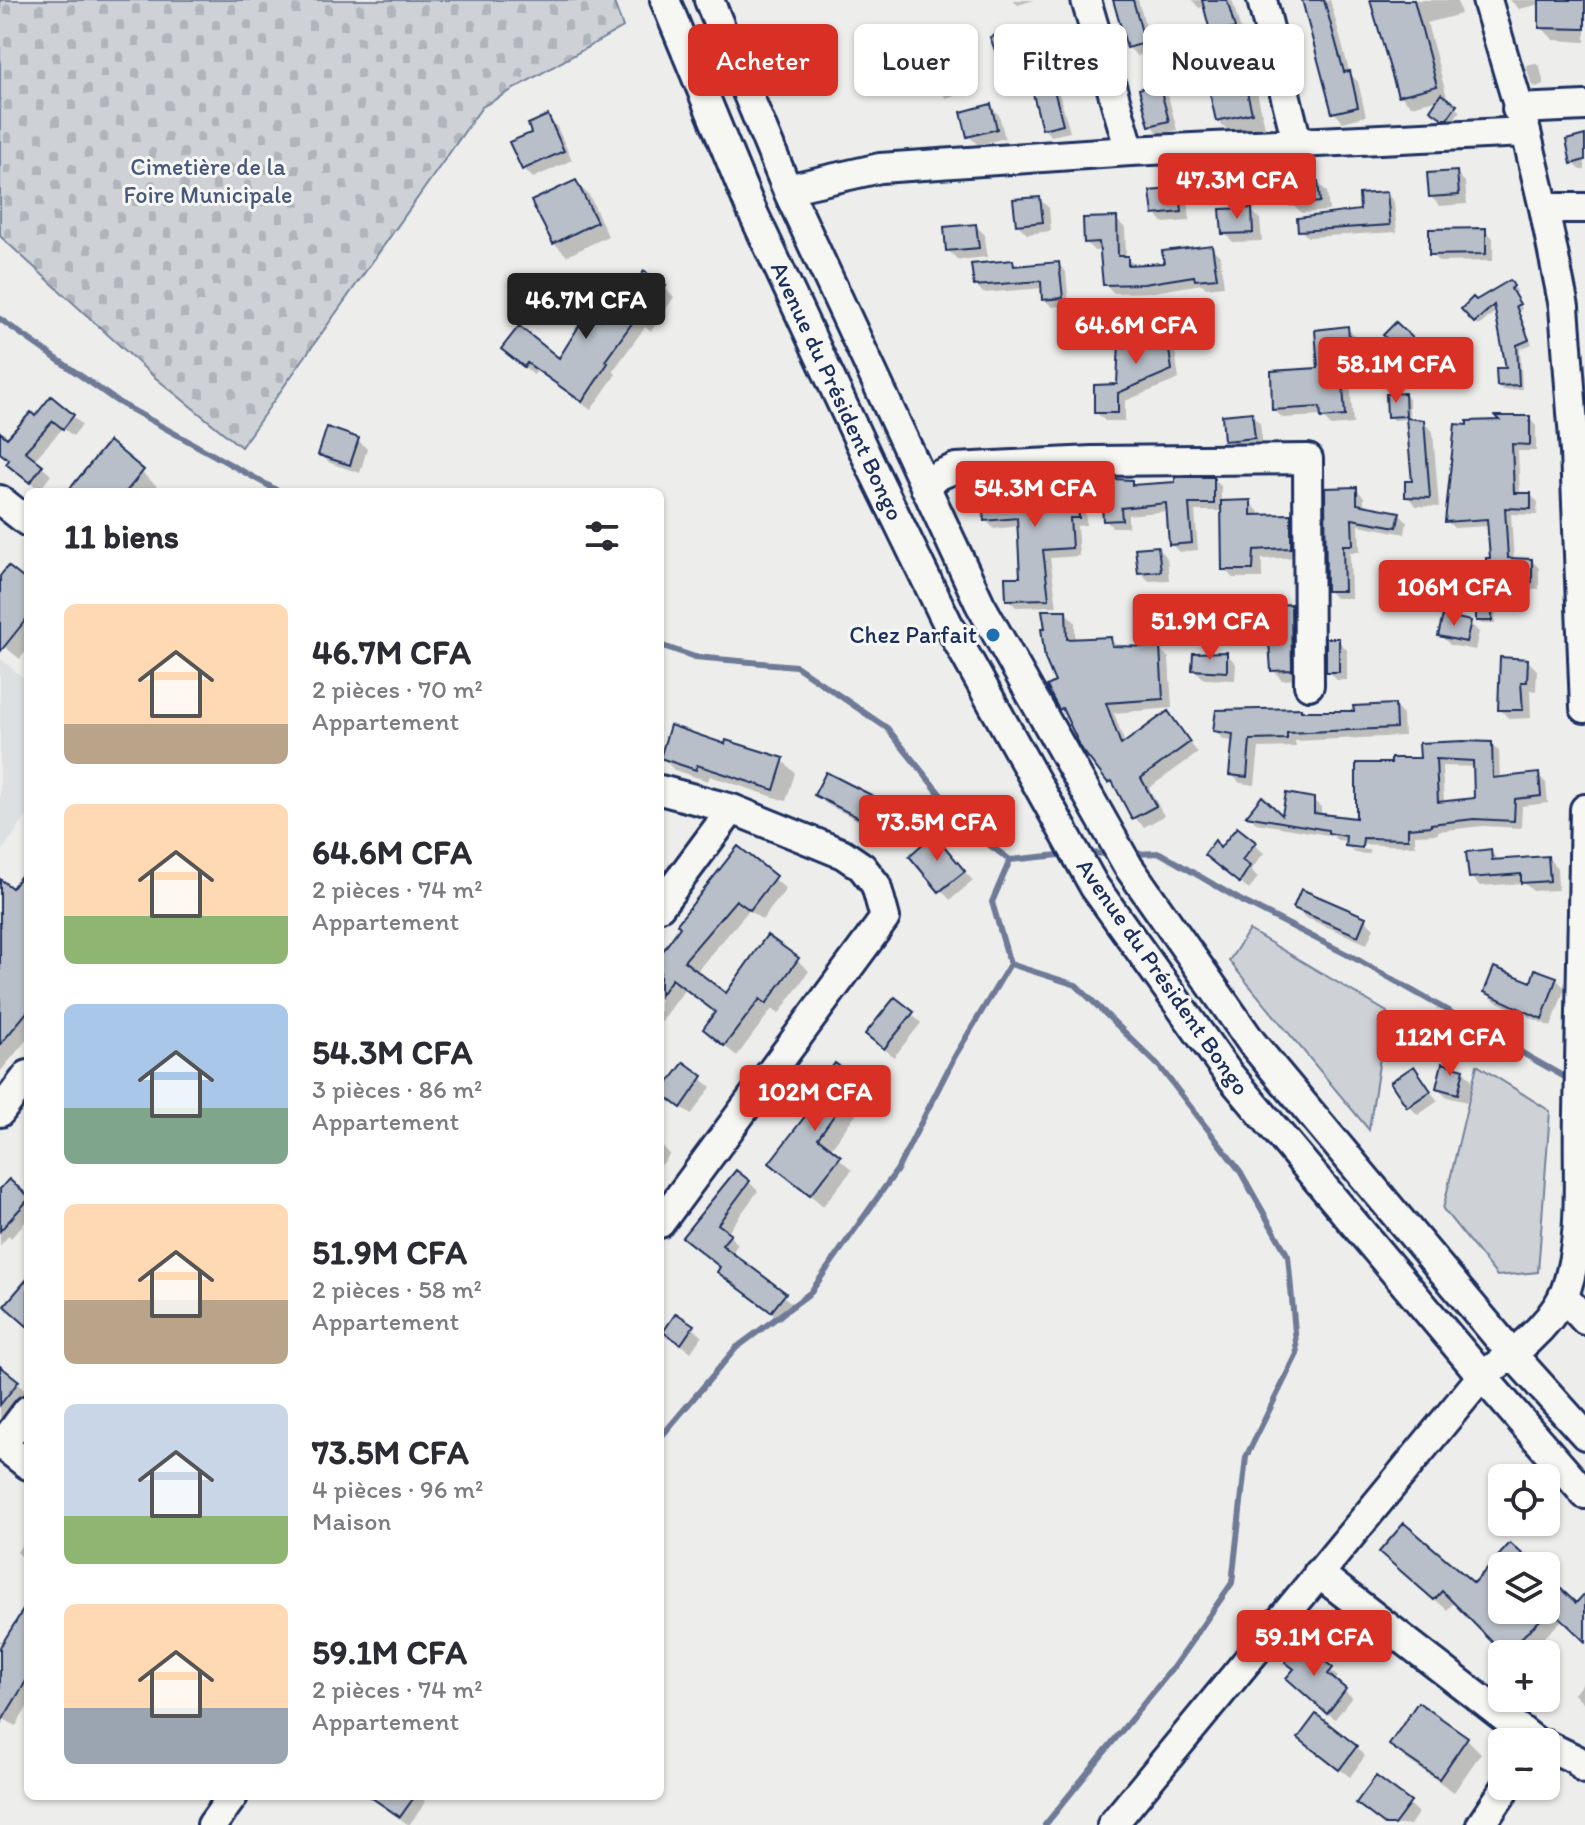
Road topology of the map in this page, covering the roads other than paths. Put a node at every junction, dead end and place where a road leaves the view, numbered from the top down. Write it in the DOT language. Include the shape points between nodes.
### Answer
graph roads {
  1 [pos="665,0"];
  2 [pos="709,0"];
  3 [pos="1086,0"];
  4 [pos="1262,0"];
  5 [pos="1487,0"];
  6 [pos="1585,106"];
  7 [pos="1522,120"];
  8 [pos="1297,142"];
  9 [pos="1130,151"];
  10 [pos="787,189"];
  11 [pos="1544,208"];
  12 [pos="1585,208"];
  13 [pos="1574,310"];
  14 [pos="925,487"];
  15 [pos="0,500"];
  16 [pos="24,519"];
  17 [pos="1309,685"];
  18 [pos="1585,708"];
  19 [pos="664,791"];
  20 [pos="732,809"];
  21 [pos="1585,809"];
  22 [pos="664,901"];
  23 [pos="1584,914"];
  24 [pos="24,1080"];
  25 [pos="0,1112"];
  26 [pos="664,1218"];
  27 [pos="1563,1296"];
  28 [pos="1585,1320"];
  29 [pos="1513,1355"];
  30 [pos="1482,1376"];
  31 [pos="24,1415"];
  32 [pos="1585,1435"];
  33 [pos="1,1444"];
  34 [pos="24,1462"];
  35 [pos="1585,1494"];
  36 [pos="1318,1573"];
  37 [pos="1521,1728"];
  38 [pos="1560,1752"];
  39 [pos="1585,1769"];
  40 [pos="230,1800"];
  41 [pos="1498,1800"];
  42 [pos="212,1825"];
  43 [pos="1112,1825"];
  44 [pos="1481,1825"];
  1 -- 30 [label="street, Avenue du Président Bongo" via="748,202 873,470 947,622 1094,886 1227,1072"];
  2 -- 10 [label="street, Avenue du Président Bongo"];
  3 -- 9 [label="street"];
  4 -- 8 [label="street"];
  5 -- 7 [label="street"];
  6 -- 7 [label="street"];
  7 -- 8 [label="street"];
  7 -- 11 [label="street"];
  8 -- 9 [label="street"];
  9 -- 10 [label="street" via="880,168"];
  10 -- 14 [label="street, Avenue du Président Bongo"];
  11 -- 12 [label="street"];
  11 -- 13 [label="street"];
  13 -- 18 [label="street"];
  14 -- 17 [label="street" via="956,468 1308,459"];
  14 -- 29 [label="street, Avenue du Président Bongo" via="980,604 1128,866 1252,1043"];
  15 -- 16 [label="street"];
  19 -- 20 [label="street"];
  20 -- 22 [label="street"];
  20 -- 26 [label="street" via="852,860 876,885 885,918"];
  21 -- 23 [label="street"];
  23 -- 27 [label="street" via="1580,1223 1576,1260"];
  24 -- 25 [label="street"];
  27 -- 28 [label="street"];
  27 -- 29 [label="street"];
  29 -- 30 [label="street"];
  29 -- 32 [label="street, Avenue du Président Bongo"];
  30 -- 35 [label="street, Avenue du Président Bongo"];
  30 -- 36 [label="street"];
  31 -- 33 [label="street"];
  33 -- 34 [label="street"];
  36 -- 37 [label="street"];
  36 -- 43 [label="street"];
  38 -- 39 [label="street"];
  40 -- 42 [label="street"];
  41 -- 44 [label="street"];
}
